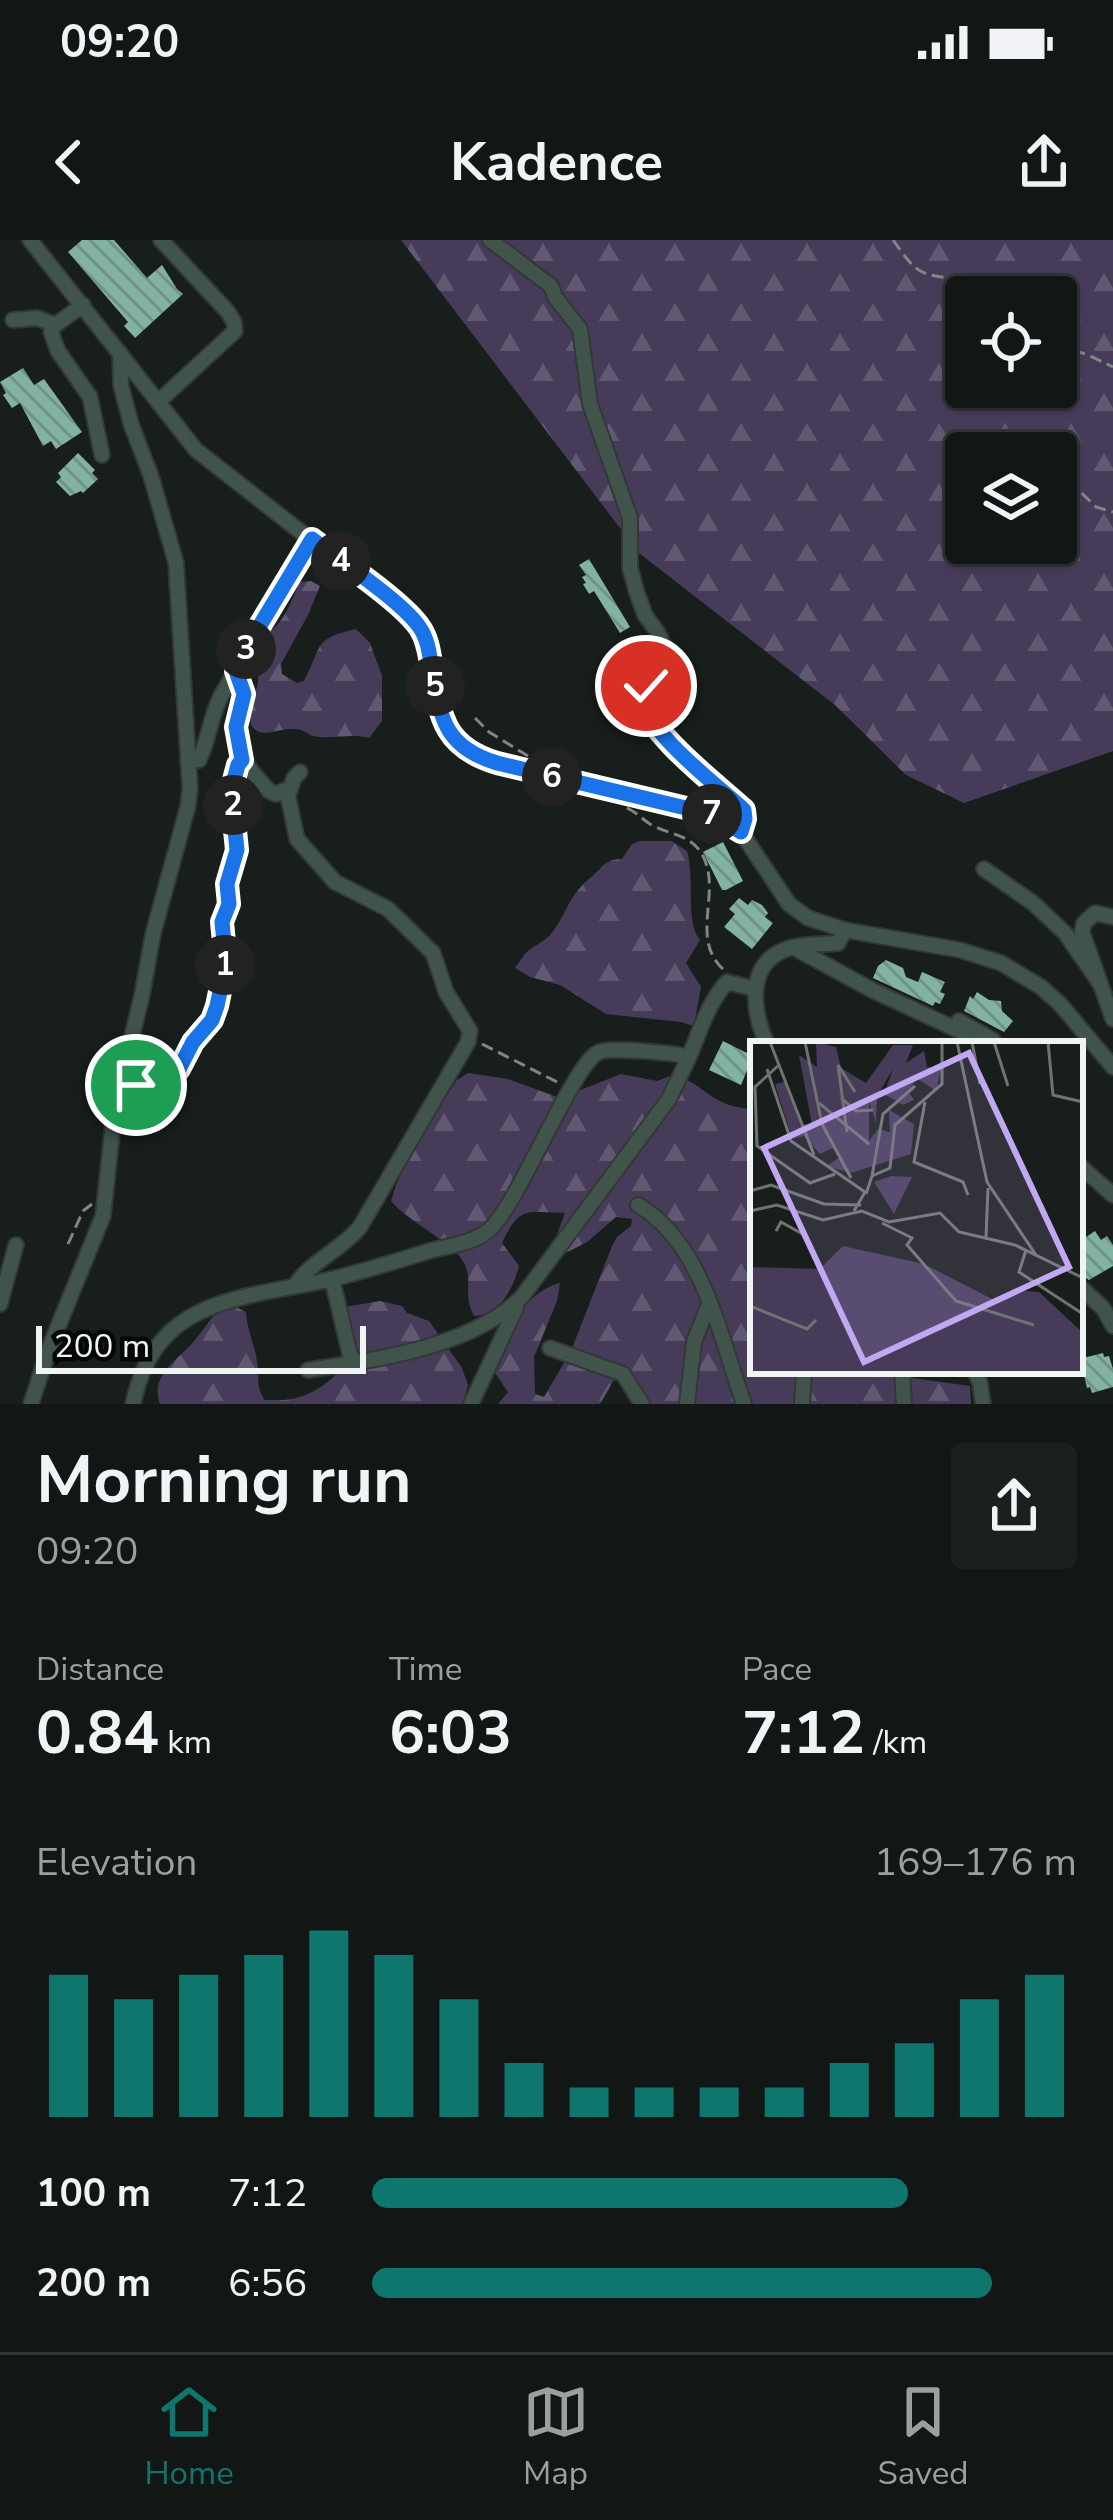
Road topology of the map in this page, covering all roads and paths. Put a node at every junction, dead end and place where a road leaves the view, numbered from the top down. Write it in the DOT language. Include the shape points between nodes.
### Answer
graph roads {
  1 [pos="161,240"];
  2 [pos="490,240"];
  3 [pos="893,240"];
  4 [pos="40,243"];
  5 [pos="945,278"];
  6 [pos="83,305"];
  7 [pos="13,320"];
  8 [pos="56,325"];
  9 [pos="1077,351"];
  10 [pos="120,353"];
  11 [pos="1113,367"];
  12 [pos="158,402"];
  13 [pos="102,455"];
  14 [pos="1077,488"];
  15 [pos="1113,512"];
  16 [pos="312,539"];
  17 [pos="236,671"];
  18 [pos="475,718"];
  19 [pos="242,760"];
  20 [pos="188,761"];
  21 [pos="300,772"];
  22 [pos="545,775"];
  23 [pos="288,789"];
  24 [pos="606,790"];
  25 [pos="741,832"];
  26 [pos="984,869"];
  27 [pos="1113,916"];
  28 [pos="845,930"];
  29 [pos="794,947"];
  30 [pos="727,982"];
  31 [pos="1100,985"];
  32 [pos="755,989"];
  33 [pos="937,1019"];
  34 [pos="1113,1019"];
  35 [pos="993,1040"];
  36 [pos="766,1041"];
  37 [pos="974,1041"];
  38 [pos="468,1042"];
  39 [pos="689,1057"];
  40 [pos="1113,1067"];
  41 [pos="119,1087"];
  42 [pos="571,1090"];
  43 [pos="1083,1169"];
  44 [pos="1113,1195"];
  45 [pos="638,1205"];
  46 [pos="106,1206"];
  47 [pos="16,1244"];
  48 [pos="68,1244"];
  49 [pos="332,1279"];
  50 [pos="296,1284"];
  51 [pos="1083,1290"];
  52 [pos="521,1298"];
  53 [pos="0,1304"];
  54 [pos="709,1304"];
  55 [pos="1113,1326"];
  56 [pos="550,1348"];
  57 [pos="352,1363"];
  58 [pos="308,1370"];
  59 [pos="804,1374"];
  60 [pos="902,1374"];
  61 [pos="976,1374"];
  62 [pos="32,1404"];
  63 [pos="133,1404"];
  64 [pos="472,1404"];
  65 [pos="642,1404"];
  66 [pos="687,1404"];
  67 [pos="744,1404"];
  68 [pos="802,1404"];
  69 [pos="904,1404"];
  70 [pos="983,1404"];
  1 -- 12 [label="street" via="228,312 235,331"];
  2 -- 25 [label="street" via="551,286 580,329 590,404 630,518 630,568 676,673 638,696 660,729 744,810"];
  3 -- 5 [label="path" via="918,272"];
  4 -- 6 [label="street"];
  6 -- 8 [label="street"];
  6 -- 10 [label="street"];
  7 -- 8 [label="street"];
  8 -- 13 [label="street" via="52,340 90,397"];
  9 -- 11 [label="path"];
  10 -- 12 [label="street"];
  10 -- 20 [label="street" via="130,424 176,563"];
  12 -- 16 [label="street" via="196,450"];
  14 -- 15 [label="path"];
  16 -- 17 [label="street"];
  16 -- 22 [label="street" via="422,631 450,735 478,757"];
  17 -- 19 [label="street" via="244,694 236,727"];
  17 -- 20 [label="street" via="212,712 200,760"];
  18 -- 22 [label="path"];
  19 -- 23 [label="street" via="269,791"];
  19 -- 41 [label="path" via="232,786 237,850 214,1015 172,1075"];
  20 -- 41 [label="street" via="188,806"];
  21 -- 23 [label="street"];
  22 -- 24 [label="street"];
  23 -- 38 [label="street" via="297,839 326,875 388,909 433,953"];
  24 -- 25 [label="street" via="711,814"];
  24 -- 30 [label="path" via="698,848 710,882 708,944"];
  25 -- 28 [label="street" via="790,904"];
  26 -- 31 [label="street" via="1065,933"];
  27 -- 31 [label="street" via="1095,913 1082,932"];
  28 -- 29 [label="street" via="838,943"];
  28 -- 40 [label="street" via="1001,963 1060,1004"];
  29 -- 32 [label="street" via="764,965"];
  29 -- 33 [label="street"];
  30 -- 32 [label="street"];
  30 -- 39 [label="street"];
  31 -- 34 [label="street"];
  32 -- 36 [label="street"];
  33 -- 35 [label="street"];
  33 -- 37 [label="street"];
  38 -- 42 [label="path"];
  38 -- 50 [label="street" via="360,1227"];
  39 -- 42 [label="street" via="600,1051"];
  39 -- 52 [label="street" via="668,1099"];
  41 -- 46 [label="street"];
  42 -- 49 [label="street" via="489,1230"];
  43 -- 44 [label="street"];
  45 -- 54 [label="street" via="675,1235"];
  46 -- 48 [label="path" via="86,1207"];
  46 -- 62 [label="street"];
  47 -- 53 [label="street"];
  49 -- 50 [label="street"];
  49 -- 57 [label="street"];
  50 -- 63 [label="street" via="185,1319 155,1349"];
  51 -- 55 [label="street"];
  52 -- 57 [label="street" via="473,1329"];
  52 -- 64 [label="street"];
  54 -- 66 [label="street" via="694,1342"];
  54 -- 67 [label="street"];
  56 -- 65 [label="street" via="623,1374"];
  57 -- 58 [label="street"];
  59 -- 68 [label="street"];
  60 -- 69 [label="street"];
  61 -- 70 [label="street"];
}
